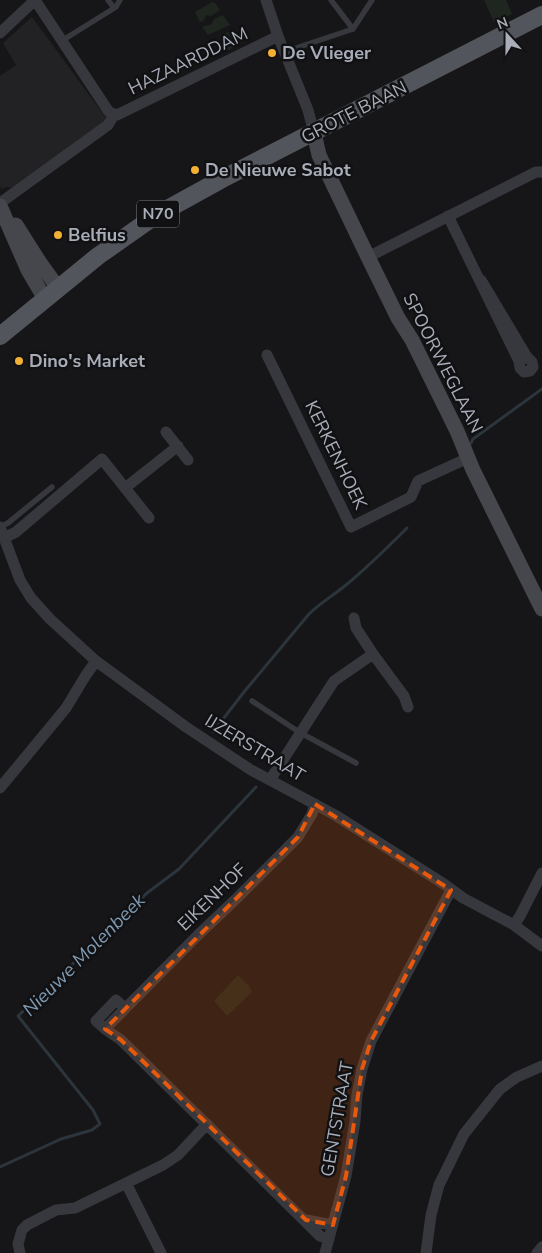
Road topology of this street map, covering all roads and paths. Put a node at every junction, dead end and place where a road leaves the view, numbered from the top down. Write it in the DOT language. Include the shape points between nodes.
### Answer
graph roads {
  1 [pos="35,0"];
  2 [pos="108,0"];
  3 [pos="120,0"];
  4 [pos="266,0"];
  5 [pos="331,0"];
  6 [pos="371,0"];
  7 [pos="115,7"];
  8 [pos="542,15"];
  9 [pos="353,29"];
  10 [pos="0,33"];
  11 [pos="278,36"];
  12 [pos="62,40"];
  13 [pos="284,52"];
  14 [pos="114,115"];
  15 [pos="314,133"];
  16 [pos="542,172"];
  17 [pos="0,204"];
  18 [pos="448,216"];
  19 [pos="368,257"];
  20 [pos="481,280"];
  21 [pos="52,293"];
  22 [pos="0,336"];
  23 [pos="267,355"];
  24 [pos="166,432"];
  25 [pos="178,446"];
  26 [pos="468,458"];
  27 [pos="188,460"];
  28 [pos="52,487"];
  29 [pos="125,488"];
  30 [pos="149,518"];
  31 [pos="1,531"];
  32 [pos="542,609"];
  33 [pos="354,618"];
  34 [pos="373,654"];
  35 [pos="96,660"];
  36 [pos="252,701"];
  37 [pos="408,707"];
  38 [pos="300,732"];
  39 [pos="356,763"];
  40 [pos="270,780"];
  41 [pos="0,788"];
  42 [pos="315,804"];
  43 [pos="542,873"];
  44 [pos="451,890"];
  45 [pos="514,925"];
  46 [pos="542,946"];
  47 [pos="542,1066"];
  48 [pos="207,1124"];
  49 [pos="126,1183"];
  50 [pos="306,1220"];
  51 [pos="333,1225"];
  52 [pos="329,1239"];
  53 [pos="542,1247"];
  54 [pos="20,1253"];
  55 [pos="161,1253"];
  56 [pos="325,1253"];
  57 [pos="426,1253"];
  58 [pos="537,1253"];
  1 -- 10 [label="street"];
  1 -- 12 [label="street, HAZAARDDAM"];
  2 -- 7 [label="lane"];
  3 -- 7 [label="lane"];
  4 -- 11 [label="street"];
  5 -- 9 [label="lane"];
  6 -- 9 [label="lane"];
  7 -- 12 [label="lane"];
  8 -- 15 [label="main road, GROTE BAAN / N70"];
  9 -- 13 [label="lane"];
  11 -- 13 [label="street"];
  11 -- 14 [label="street, HAZAARDDAM"];
  12 -- 14 [label="street, HAZAARDDAM"];
  13 -- 15 [label="street"];
  14 -- 17 [label="street, HAZAARDDAM" via="108,125"];
  15 -- 19 [label="street, SPOORWEGLAAN" via="319,155"];
  15 -- 21 [label="main road, GROTE BAAN / N70" via="155,216"];
  16 -- 18 [label="street" via="536,172"];
  17 -- 21 [label="street" via="40,263"];
  18 -- 19 [label="street"];
  18 -- 20 [label="street"];
  19 -- 26 [label="street, SPOORWEGLAAN"];
  20 -- 20 [label="street" via="532,362 530,371 524,372 520,368"];
  21 -- 22 [label="main road, GROTE BAAN / N70"];
  23 -- 26 [label="street, KERKENHOEK" via="351,526 411,497 418,482"];
  24 -- 25 [label="street"];
  25 -- 27 [label="street"];
  25 -- 29 [label="street"];
  26 -- 32 [label="street, SPOORWEGLAAN"];
  28 -- 31 [label="lane"];
  29 -- 30 [label="street"];
  29 -- 31 [label="street" via="102,459 16,532"];
  31 -- 35 [label="street, IJZERSTRAAT" via="20,580 31,598"];
  33 -- 34 [label="street" via="356,628"];
  34 -- 37 [label="street" via="404,696"];
  34 -- 38 [label="street" via="334,681"];
  35 -- 40 [label="street, IJZERSTRAAT" via="186,727"];
  35 -- 41 [label="street" via="66,708"];
  36 -- 38 [label="lane"];
  38 -- 39 [label="lane"];
  38 -- 40 [label="street"];
  40 -- 42 [label="street, IJZERSTRAAT"];
  42 -- 44 [label="street, IJZERSTRAAT"];
  42 -- 48 [label="street, EIKENHOF" via="298,837 105,1029 121,1040"];
  43 -- 45 [label="street"];
  44 -- 45 [label="street, IJZERSTRAAT"];
  44 -- 51 [label="street, GENTSTRAAT" via="371,1041 362,1069 346,1176"];
  45 -- 46 [label="street, IJZERSTRAAT"];
  47 -- 57 [label="street" via="500,1089 464,1134 439,1185"];
  48 -- 49 [label="street" via="178,1155"];
  48 -- 50 [label="street, EIKENHOF"];
  49 -- 54 [label="street" via="75,1208 56,1210 26,1225 18,1244"];
  49 -- 55 [label="street"];
  50 -- 51 [label="street"];
  50 -- 52 [label="street, EIKENHOF" via="320,1236"];
  51 -- 52 [label="street, GENTSTRAAT"];
  52 -- 56 [label="street, GENTSTRAAT"];
  53 -- 58 [label="street"];
}
